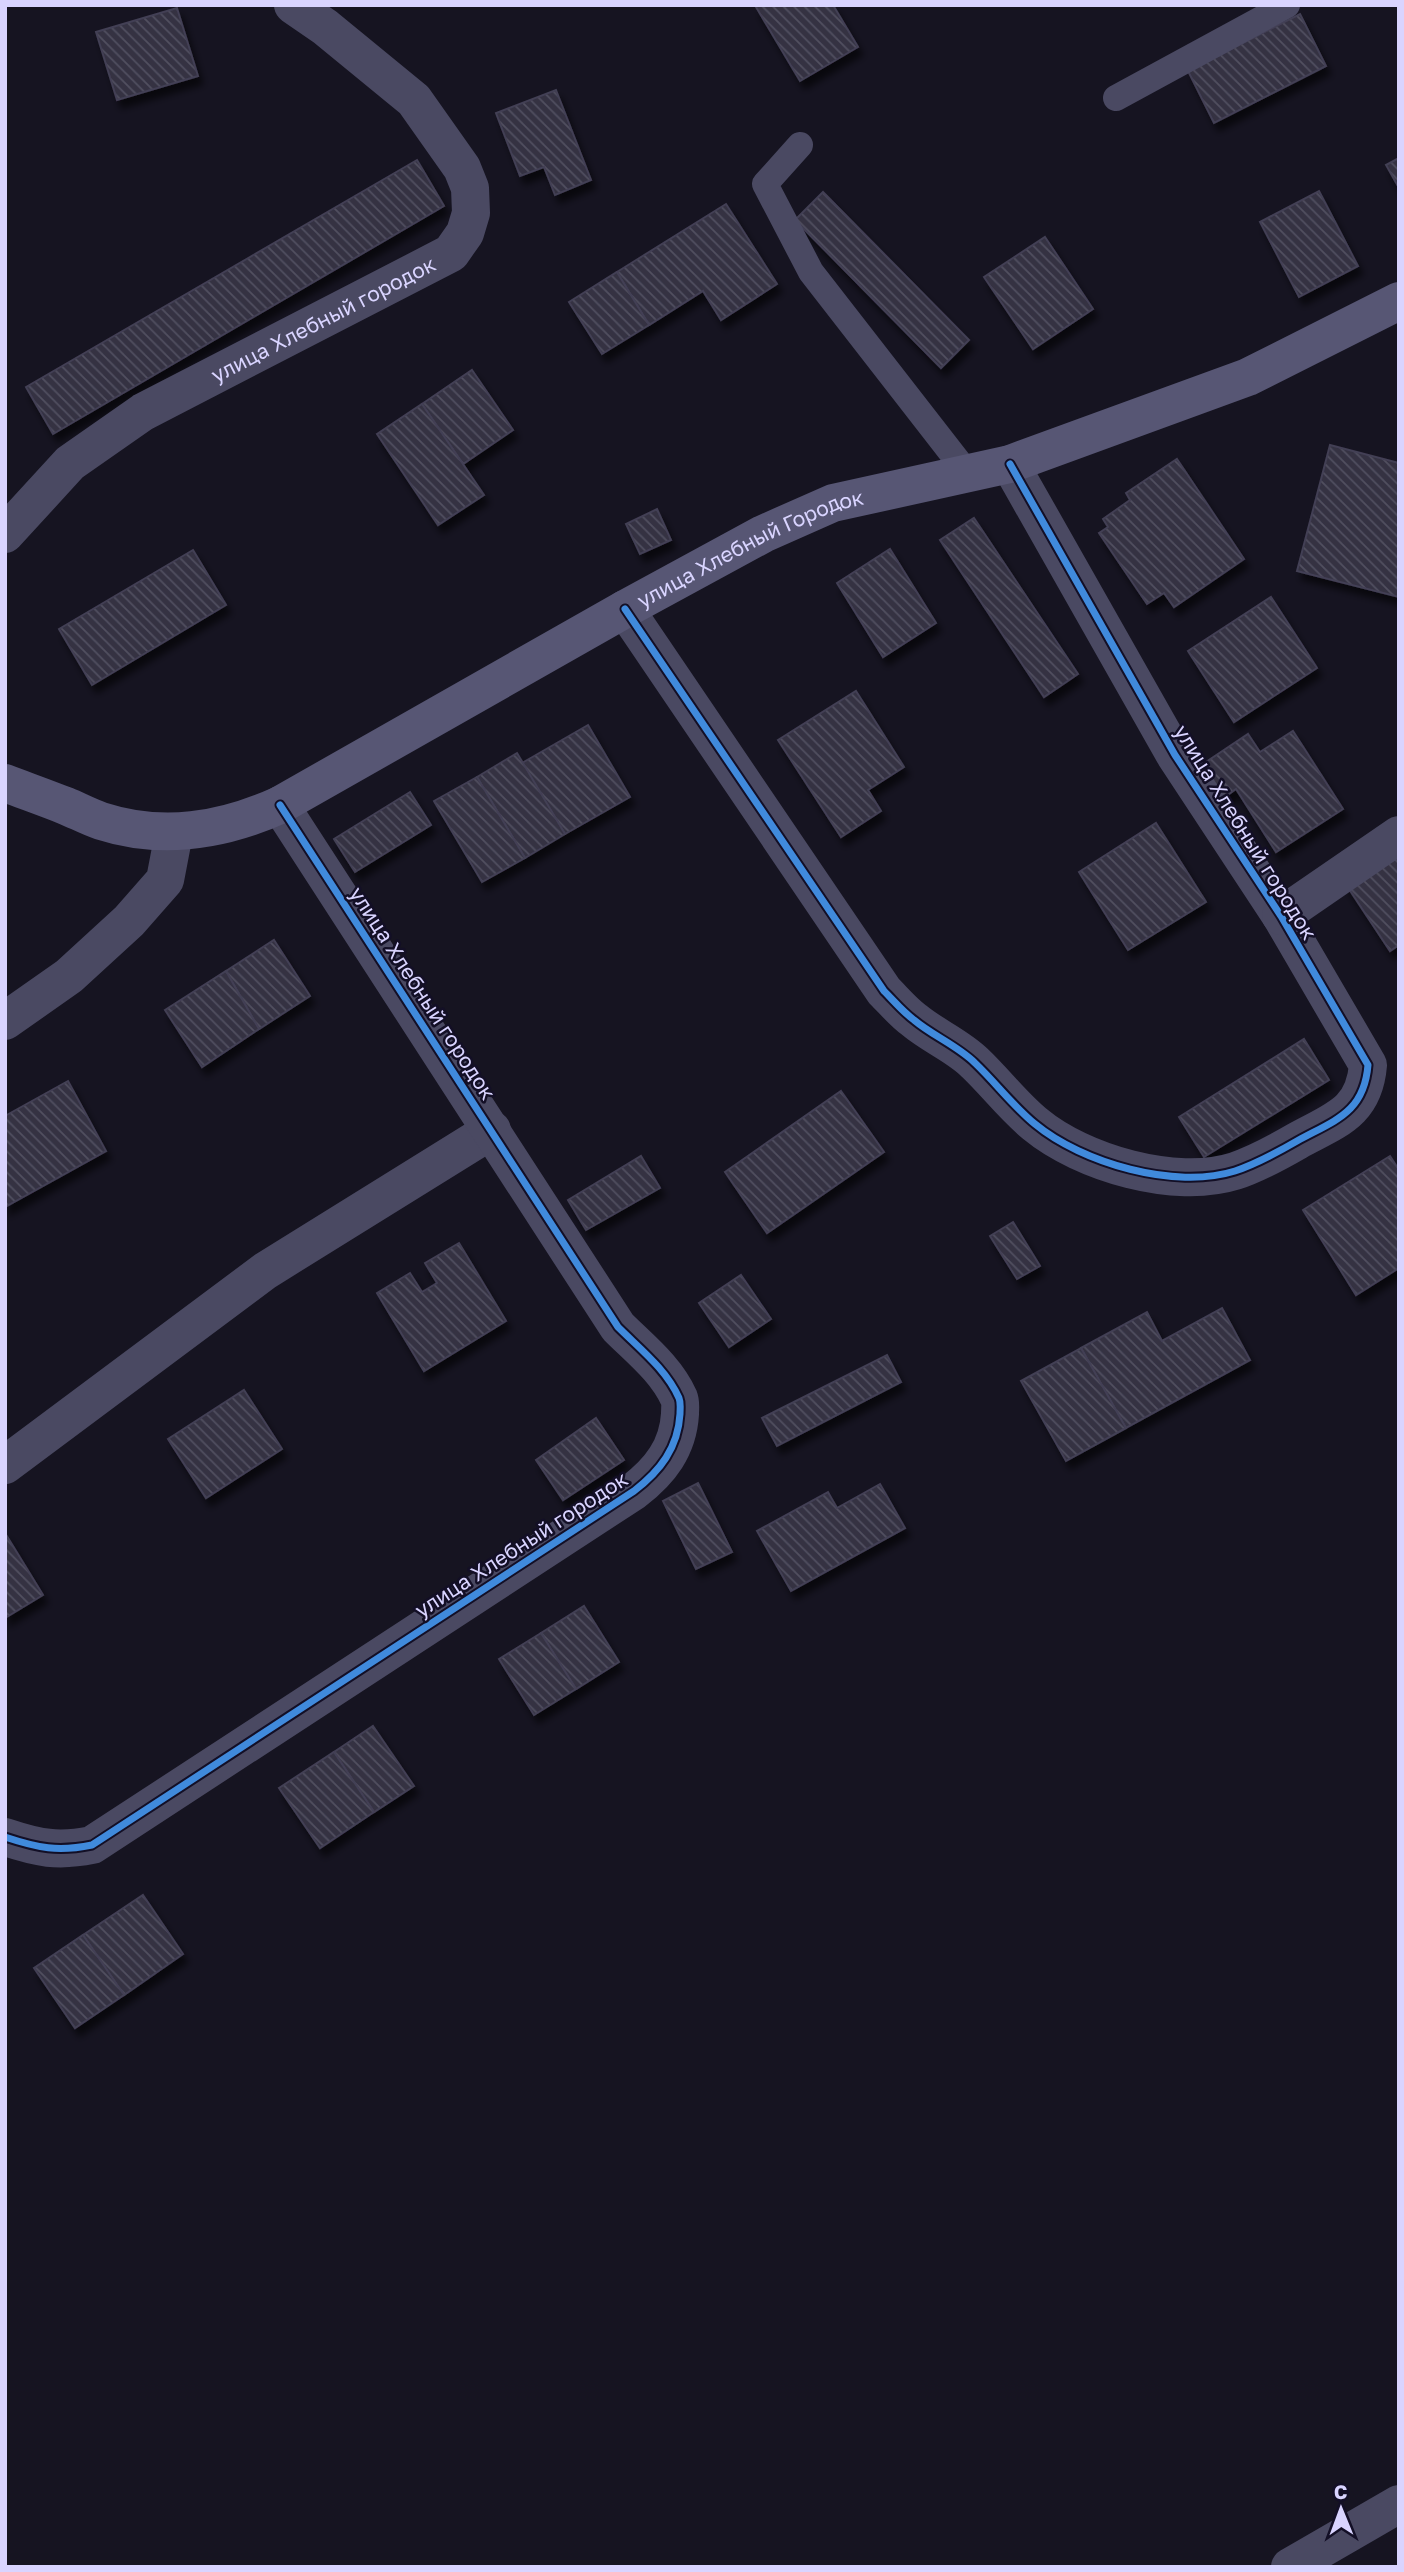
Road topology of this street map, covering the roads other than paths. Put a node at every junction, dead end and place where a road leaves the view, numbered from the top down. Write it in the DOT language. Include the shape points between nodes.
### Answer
graph roads {
  1 [pos="293,5"];
  2 [pos="1287,5"];
  3 [pos="324,16"];
  4 [pos="1116,98"];
  5 [pos="800,145"];
  6 [pos="1399,301"];
  7 [pos="1010,464"];
  8 [pos="968,474"];
  9 [pos="5,534"];
  10 [pos="625,609"];
  11 [pos="5,783"];
  12 [pos="280,805"];
  13 [pos="174,833"];
  14 [pos="1399,835"];
  15 [pos="1281,916"];
  16 [pos="5,1021"];
  17 [pos="492,1130"];
  18 [pos="5,1465"];
  19 [pos="5,1837"];
  20 [pos="1399,2504"];
  21 [pos="1290,2567"];
  1 -- 3 [label="street, улица Хлебный городок"];
  2 -- 4 [label="lane"];
  3 -- 9 [label="street, улица Хлебный городок" via="414,100 462,168 470,188 471,213 465,233 451,253 143,412 69,463"];
  5 -- 8 [label="lane" via="765,184 776,206 811,272"];
  6 -- 7 [label="street, улица Хлебный Городок" via="1248,377"];
  7 -- 8 [label="street, улица Хлебный Городок"];
  7 -- 15 [label="street, улица Хлебный городок" via="1175,755"];
  8 -- 10 [label="street, улица Хлебный Городок" via="834,503 763,534"];
  10 -- 12 [label="street, улица Хлебный Городок"];
  10 -- 15 [label="street, улица Хлебный городок" via="884,991 914,1020 973,1061 1034,1124 1061,1143 1142,1172 1200,1178 1235,1171 1281,1150 1342,1116 1358,1101 1368,1065"];
  11 -- 13 [label="street, улица Хлебный Городок" via="100,820"];
  12 -- 13 [label="street, улица Хлебный Городок" via="215,828"];
  12 -- 17 [label="street, улица Хлебный городок"];
  13 -- 16 [label="street" via="165,880 130,921 69,976"];
  14 -- 15 [label="street, улица Хлебный городок"];
  17 -- 18 [label="street, улица Хлебный городок" via="265,1271"];
  17 -- 19 [label="street, улица Хлебный городок" via="618,1327 664,1372 681,1401 679,1430 668,1456 634,1491 92,1845 68,1850"];
  20 -- 21 [label="street"];
}
